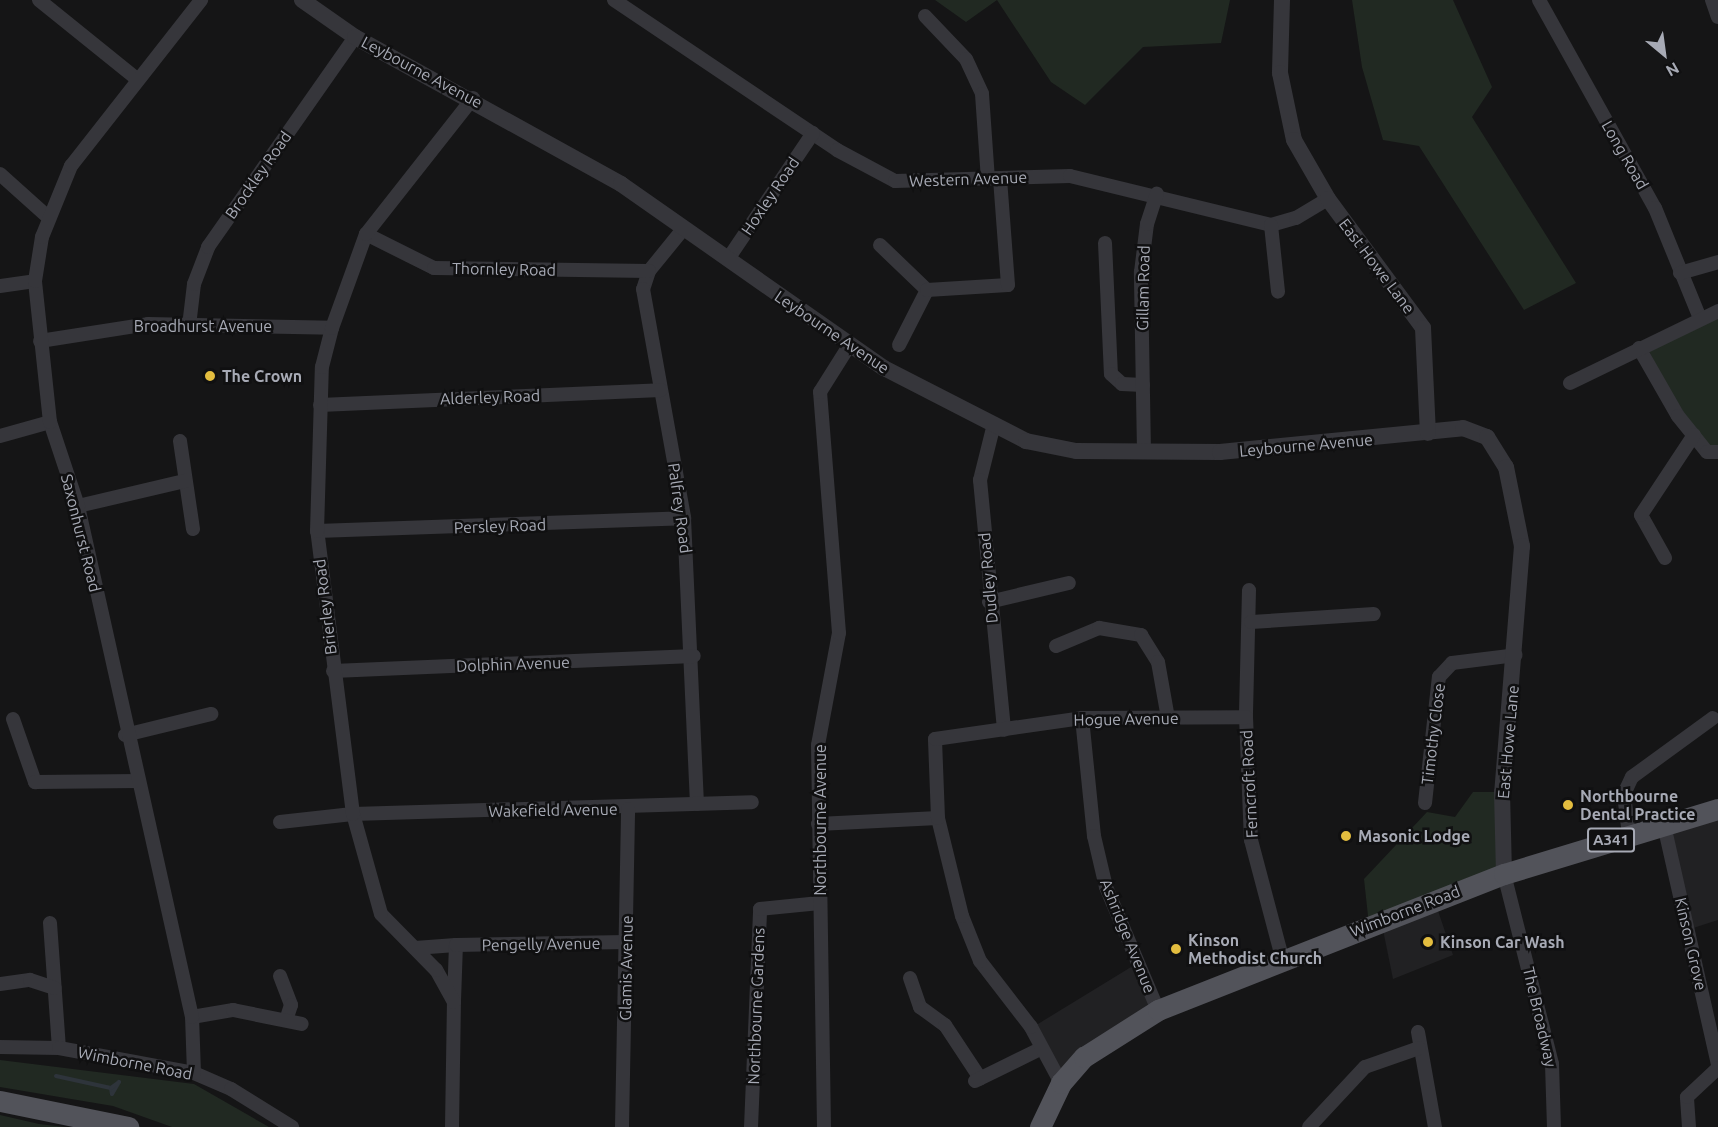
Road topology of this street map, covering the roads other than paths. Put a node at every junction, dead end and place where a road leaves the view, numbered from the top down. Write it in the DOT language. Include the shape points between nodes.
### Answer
graph roads {
  1 [pos="39,0"];
  2 [pos="201,0"];
  3 [pos="302,0"];
  4 [pos="614,0"];
  5 [pos="1282,0"];
  6 [pos="1539,0"];
  7 [pos="1712,0"];
  8 [pos="924,16"];
  9 [pos="1718,18"];
  10 [pos="355,37"];
  11 [pos="138,79"];
  12 [pos="472,98"];
  13 [pos="813,133"];
  14 [pos="0,174"];
  15 [pos="994,179"];
  16 [pos="1157,194"];
  17 [pos="1328,200"];
  18 [pos="48,217"];
  19 [pos="1271,225"];
  20 [pos="684,228"];
  21 [pos="366,234"];
  22 [pos="1105,243"];
  23 [pos="880,245"];
  24 [pos="728,259"];
  25 [pos="1718,262"];
  26 [pos="649,271"];
  27 [pos="1680,273"];
  28 [pos="35,281"];
  29 [pos="0,286"];
  30 [pos="927,291"];
  31 [pos="1278,292"];
  32 [pos="1718,311"];
  33 [pos="1699,316"];
  34 [pos="189,326"];
  35 [pos="332,328"];
  36 [pos="40,341"];
  37 [pos="849,345"];
  38 [pos="898,345"];
  39 [pos="1639,348"];
  40 [pos="1570,383"];
  41 [pos="1143,385"];
  42 [pos="661,390"];
  43 [pos="320,405"];
  44 [pos="50,422"];
  45 [pos="993,428"];
  46 [pos="1428,433"];
  47 [pos="1694,435"];
  48 [pos="0,436"];
  49 [pos="180,441"];
  50 [pos="1144,452"];
  51 [pos="1718,452"];
  52 [pos="185,481"];
  53 [pos="78,507"];
  54 [pos="684,518"];
  55 [pos="193,529"];
  56 [pos="317,531"];
  57 [pos="1665,558"];
  58 [pos="1069,583"];
  59 [pos="1249,590"];
  60 [pos="989,602"];
  61 [pos="1250,608"];
  62 [pos="1235,609"];
  63 [pos="1374,614"];
  64 [pos="1251,622"];
  65 [pos="1056,646"];
  66 [pos="694,656"];
  67 [pos="1516,656"];
  68 [pos="333,671"];
  69 [pos="211,714"];
  70 [pos="1246,717"];
  71 [pos="1082,718"];
  72 [pos="1168,718"];
  73 [pos="1713,718"];
  74 [pos="13,719"];
  75 [pos="1004,730"];
  76 [pos="125,735"];
  77 [pos="139,781"];
  78 [pos="752,802"];
  79 [pos="1425,803"];
  80 [pos="697,804"];
  81 [pos="628,808"];
  82 [pos="1718,809"];
  83 [pos="353,814"];
  84 [pos="938,818"];
  85 [pos="280,822"];
  86 [pos="818,824"];
  87 [pos="1664,825"];
  88 [pos="1629,835"];
  89 [pos="1504,874"];
  90 [pos="820,903"];
  91 [pos="50,922"];
  92 [pos="626,942"];
  93 [pos="456,945"];
  94 [pos="415,948"];
  95 [pos="1282,957"];
  96 [pos="280,976"];
  97 [pos="910,978"];
  98 [pos="0,984"];
  99 [pos="55,988"];
  100 [pos="454,1002"];
  101 [pos="1158,1010"];
  102 [pos="192,1017"];
  103 [pos="286,1020"];
  104 [pos="302,1024"];
  105 [pos="1418,1032"];
  106 [pos="0,1047"];
  107 [pos="59,1048"];
  108 [pos="1419,1048"];
  109 [pos="1040,1049"];
  110 [pos="1718,1066"];
  111 [pos="194,1073"];
  112 [pos="1061,1083"];
  113 [pos="0,1101"];
  114 [pos="128,1127"];
  115 [pos="292,1127"];
  116 [pos="452,1127"];
  117 [pos="622,1127"];
  118 [pos="751,1127"];
  119 [pos="824,1127"];
  120 [pos="1040,1127"];
  121 [pos="1309,1127"];
  122 [pos="1435,1127"];
  123 [pos="1554,1127"];
  124 [pos="1689,1127"];
  1 -- 11 [label="street"];
  2 -- 11 [label="street, Saxonhurst Road"];
  3 -- 10 [label="street, Leybourne Avenue"];
  4 -- 13 [label="street, Western Avenue"];
  5 -- 17 [label="street, East Howe Lane" via="1280,55 1288,119 1301,156"];
  6 -- 27 [label="street, Long Road" via="1655,208"];
  7 -- 9 [label="street"];
  8 -- 15 [label="street" via="966,59 979,85"];
  10 -- 12 [label="street, Leybourne Avenue"];
  10 -- 34 [label="street, Brockley Road" via="208,247 194,284"];
  11 -- 18 [label="street, Saxonhurst Road" via="71,166"];
  12 -- 20 [label="street, Leybourne Avenue" via="572,153"];
  12 -- 21 [label="street, Brierley Road"];
  13 -- 15 [label="street, Western Avenue" via="895,182"];
  13 -- 24 [label="street, Hoxley Road"];
  14 -- 18 [label="street"];
  15 -- 16 [label="street, Western Avenue" via="1070,176"];
  15 -- 30 [label="street" via="1008,285"];
  16 -- 19 [label="street, Western Avenue"];
  16 -- 41 [label="street, Gillam Road" via="1142,247"];
  17 -- 19 [label="street" via="1288,222"];
  17 -- 46 [label="street, East Howe Lane" via="1423,328"];
  18 -- 28 [label="street, Saxonhurst Road"];
  19 -- 31 [label="street"];
  20 -- 24 [label="street, Leybourne Avenue"];
  20 -- 26 [label="street"];
  21 -- 26 [label="street, Thornley Road" via="434,268"];
  21 -- 35 [label="street, Brierley Road"];
  22 -- 41 [label="street, Gillam Road" via="1112,374 1122,384"];
  23 -- 30 [label="street"];
  24 -- 37 [label="street, Leybourne Avenue"];
  25 -- 27 [label="street"];
  26 -- 42 [label="street, Palfrey Road" via="643,289"];
  27 -- 33 [label="street, Long Road"];
  28 -- 29 [label="street"];
  28 -- 36 [label="street, Saxonhurst Road"];
  30 -- 38 [label="street"];
  32 -- 33 [label="street"];
  33 -- 39 [label="street"];
  34 -- 35 [label="street, Broadhurst Avenue"];
  34 -- 36 [label="street, Broadhurst Avenue" via="148,324"];
  35 -- 43 [label="street, Brierley Road"];
  36 -- 44 [label="street, Saxonhurst Road"];
  37 -- 45 [label="street, Leybourne Avenue"];
  37 -- 86 [label="street, Northbourne Avenue" via="820,392 838,633 818,745"];
  39 -- 40 [label="street"];
  39 -- 47 [label="street"];
  41 -- 50 [label="street, Gillam Road"];
  42 -- 43 [label="street, Alderley Road"];
  42 -- 54 [label="street, Palfrey Road"];
  43 -- 56 [label="street, Brierley Road"];
  44 -- 48 [label="street"];
  44 -- 53 [label="street, Saxonhurst Road"];
  45 -- 50 [label="street, Leybourne Avenue" via="1059,448"];
  45 -- 60 [label="street, Dudley Road" via="980,469"];
  46 -- 50 [label="street, Leybourne Avenue" via="1220,453"];
  46 -- 67 [label="street, East Howe Lane" via="1476,429 1493,444 1506,467 1522,546"];
  47 -- 51 [label="street" via="1707,452"];
  47 -- 57 [label="street" via="1641,515"];
  49 -- 52 [label="street"];
  52 -- 53 [label="street"];
  52 -- 55 [label="street"];
  53 -- 76 [label="street, Saxonhurst Road"];
  54 -- 56 [label="street, Persley Road"];
  54 -- 66 [label="street, Palfrey Road"];
  56 -- 68 [label="street, Brierley Road"];
  58 -- 60 [label="street"];
  59 -- 61 [label="street, Ferncroft Road"];
  60 -- 75 [label="street, Dudley Road"];
  61 -- 62 [label="street"];
  61 -- 64 [label="street, Ferncroft Road"];
  63 -- 64 [label="street" via="1359,608"];
  64 -- 70 [label="street, Ferncroft Road"];
  65 -- 72 [label="street" via="1099,628 1141,635 1158,662"];
  66 -- 68 [label="street, Dolphin Avenue"];
  66 -- 80 [label="street, Palfrey Road"];
  67 -- 79 [label="street, Timothy Close" via="1452,663 1439,677"];
  67 -- 89 [label="street, East Howe Lane" via="1502,792"];
  68 -- 83 [label="street, Brierley Road"];
  69 -- 76 [label="street"];
  70 -- 72 [label="street, Hogue Avenue"];
  70 -- 95 [label="street, Ferncroft Road" via="1252,849"];
  71 -- 72 [label="street, Hogue Avenue"];
  71 -- 75 [label="street, Hogue Avenue"];
  71 -- 101 [label="street, Ashridge Avenue" via="1094,836 1106,887"];
  73 -- 88 [label="street" via="1632,777 1624,794"];
  74 -- 77 [label="street" via="35,782"];
  75 -- 84 [label="street, Hogue Avenue" via="936,739"];
  76 -- 77 [label="street, Saxonhurst Road"];
  77 -- 102 [label="street, Saxonhurst Road"];
  78 -- 80 [label="street, Wakefield Avenue"];
  80 -- 81 [label="street, Wakefield Avenue"];
  81 -- 83 [label="street, Wakefield Avenue"];
  81 -- 92 [label="street, Glamis Avenue"];
  82 -- 87 [label="main road, Wimborne Road / A341"];
  83 -- 85 [label="street, Wakefield Avenue"];
  83 -- 94 [label="street, Brierley Road" via="381,914"];
  84 -- 86 [label="street"];
  84 -- 109 [label="street" via="962,916 980,961 1031,1027"];
  86 -- 90 [label="street, Northbourne Avenue"];
  87 -- 88 [label="main road, Wimborne Road / A341"];
  87 -- 110 [label="street, Kinson Grove"];
  88 -- 89 [label="main road, Wimborne Road / A341"];
  89 -- 95 [label="main road, Wimborne Road / A341"];
  89 -- 123 [label="street, The Broadway" via="1551,1064"];
  90 -- 118 [label="street, Northbourne Gardens" via="760,909"];
  90 -- 119 [label="street, Northbourne Avenue"];
  91 -- 99 [label="street"];
  92 -- 93 [label="street, Pengelly Avenue"];
  92 -- 117 [label="street, Glamis Avenue"];
  93 -- 94 [label="street, Pengelly Avenue"];
  93 -- 100 [label="street"];
  94 -- 100 [label="street, Brierley Road"];
  95 -- 101 [label="main road, Wimborne Road / A341"];
  96 -- 103 [label="street" via="291,1005"];
  97 -- 109 [label="street" via="920,1008 945,1025 977,1079"];
  98 -- 99 [label="street" via="30,980"];
  99 -- 107 [label="street"];
  100 -- 116 [label="street"];
  101 -- 112 [label="main road, Wimborne Road / A341" via="1111,1036"];
  102 -- 103 [label="street" via="233,1010"];
  102 -- 111 [label="street, Saxonhurst Road"];
  103 -- 104 [label="street"];
  105 -- 108 [label="street"];
  106 -- 107 [label="street, Wimborne Road"];
  107 -- 111 [label="street, Wimborne Road"];
  108 -- 121 [label="street" via="1365,1067"];
  108 -- 122 [label="street"];
  109 -- 112 [label="street"];
  110 -- 124 [label="street" via="1687,1097"];
  111 -- 115 [label="street, Wimborne Road"];
  112 -- 120 [label="main road, Wimborne Road / A341"];
  113 -- 114 [label="main road"];
}
